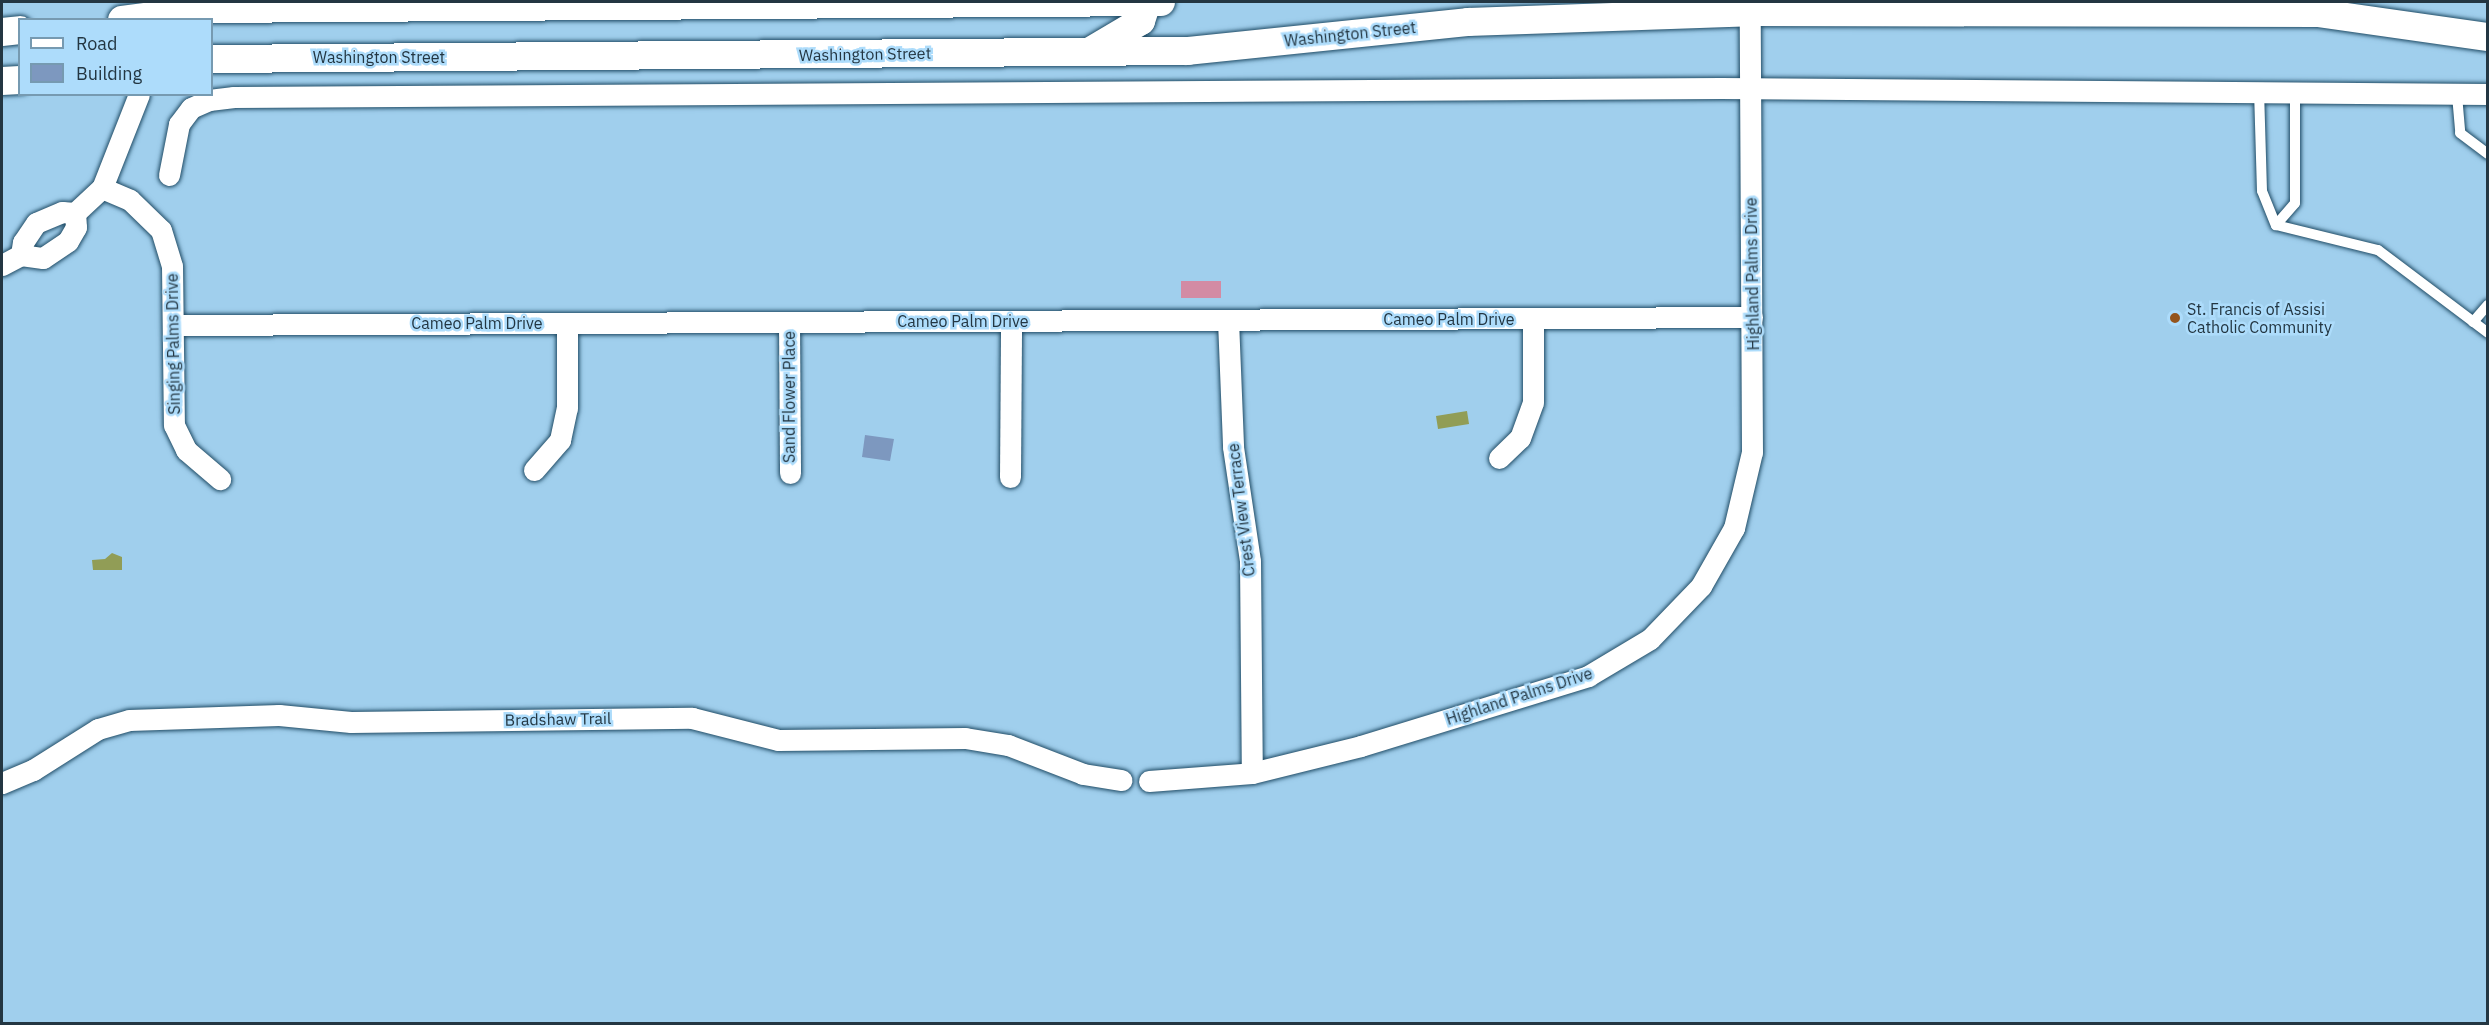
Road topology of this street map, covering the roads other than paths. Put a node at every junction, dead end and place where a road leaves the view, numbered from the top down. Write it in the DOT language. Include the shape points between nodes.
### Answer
graph roads {
  1 [pos="1147,2"];
  2 [pos="1161,2"];
  3 [pos="604,4"];
  4 [pos="1750,7"];
  5 [pos="160,12"];
  6 [pos="132,18"];
  7 [pos="18,30"];
  8 [pos="2,32"];
  9 [pos="2487,37"];
  10 [pos="1090,51"];
  11 [pos="213,59"];
  12 [pos="18,80"];
  13 [pos="2,81"];
  14 [pos="1750,88"];
  15 [pos="2259,90"];
  16 [pos="2295,90"];
  17 [pos="2487,94"];
  18 [pos="2459,95"];
  19 [pos="138,96"];
  20 [pos="2487,154"];
  21 [pos="169,175"];
  22 [pos="102,188"];
  23 [pos="75,213"];
  24 [pos="2276,225"];
  25 [pos="21,255"];
  26 [pos="2,265"];
  27 [pos="2487,305"];
  28 [pos="1752,317"];
  29 [pos="1533,318"];
  30 [pos="1228,320"];
  31 [pos="1011,321"];
  32 [pos="789,322"];
  33 [pos="2473,322"];
  34 [pos="567,323"];
  35 [pos="175,325"];
  36 [pos="2487,333"];
  37 [pos="1499,458"];
  38 [pos="534,470"];
  39 [pos="790,473"];
  40 [pos="1010,477"];
  41 [pos="220,479"];
  42 [pos="1252,773"];
  43 [pos="1122,780"];
  44 [pos="1149,781"];
  45 [pos="2,783"];
  1 -- 2 [label="main road"];
  1 -- 3 [label="main road"];
  1 -- 10 [label="main road" via="1141,21"];
  3 -- 5 [label="main road"];
  4 -- 9 [label="main road, Washington Street" via="2319,13"];
  4 -- 10 [label="main road, Washington Street" via="1468,22 1247,46"];
  4 -- 14 [label="street, Highland Palms Drive"];
  5 -- 6 [label="main road"];
  7 -- 8 [label="main road"];
  10 -- 11 [label="main road, Washington Street"];
  12 -- 13 [label="main road"];
  14 -- 15 [label="street"];
  14 -- 21 [label="street" via="234,97 209,100 191,108 179,124"];
  14 -- 28 [label="street, Highland Palms Drive"];
  15 -- 16 [label="street"];
  15 -- 24 [label="lane" via="2262,190"];
  16 -- 18 [label="street"];
  16 -- 24 [label="lane" via="2295,203"];
  17 -- 18 [label="street"];
  18 -- 20 [label="lane" via="2460,133"];
  19 -- 22 [label="street"];
  22 -- 23 [label="street"];
  22 -- 35 [label="street, Singing Palms Drive" via="130,201 161,230 172,266"];
  23 -- 25 [label="street" via="62,212 36,223 23,242"];
  23 -- 25 [label="street" via="76,227 56,251 43,258"];
  24 -- 33 [label="lane" via="2378,250"];
  25 -- 26 [label="street"];
  27 -- 33 [label="lane"];
  28 -- 29 [label="street, Cameo Palm Drive"];
  28 -- 42 [label="street, Highland Palms Drive" via="1752,452 1734,528 1701,586 1650,639 1588,676 1361,746"];
  29 -- 30 [label="street, Cameo Palm Drive"];
  29 -- 37 [label="street" via="1533,402 1520,438"];
  30 -- 31 [label="street, Cameo Palm Drive"];
  30 -- 42 [label="street, Crest View Terrace" via="1233,447 1250,561"];
  31 -- 32 [label="street, Cameo Palm Drive"];
  31 -- 40 [label="street"];
  32 -- 34 [label="street, Cameo Palm Drive"];
  32 -- 39 [label="street, Sand Flower Place"];
  33 -- 36 [label="lane"];
  34 -- 35 [label="street, Cameo Palm Drive"];
  34 -- 38 [label="street" via="565,419 560,440"];
  35 -- 41 [label="street, Singing Palms Drive" via="174,425 186,450"];
  42 -- 44 [label="street, Highland Palms Drive"];
  43 -- 45 [label="street, Bradshaw Trail" via="1083,774 1008,745 965,738 778,740 692,718 351,722 279,715 129,720 98,729 33,770"];
}
